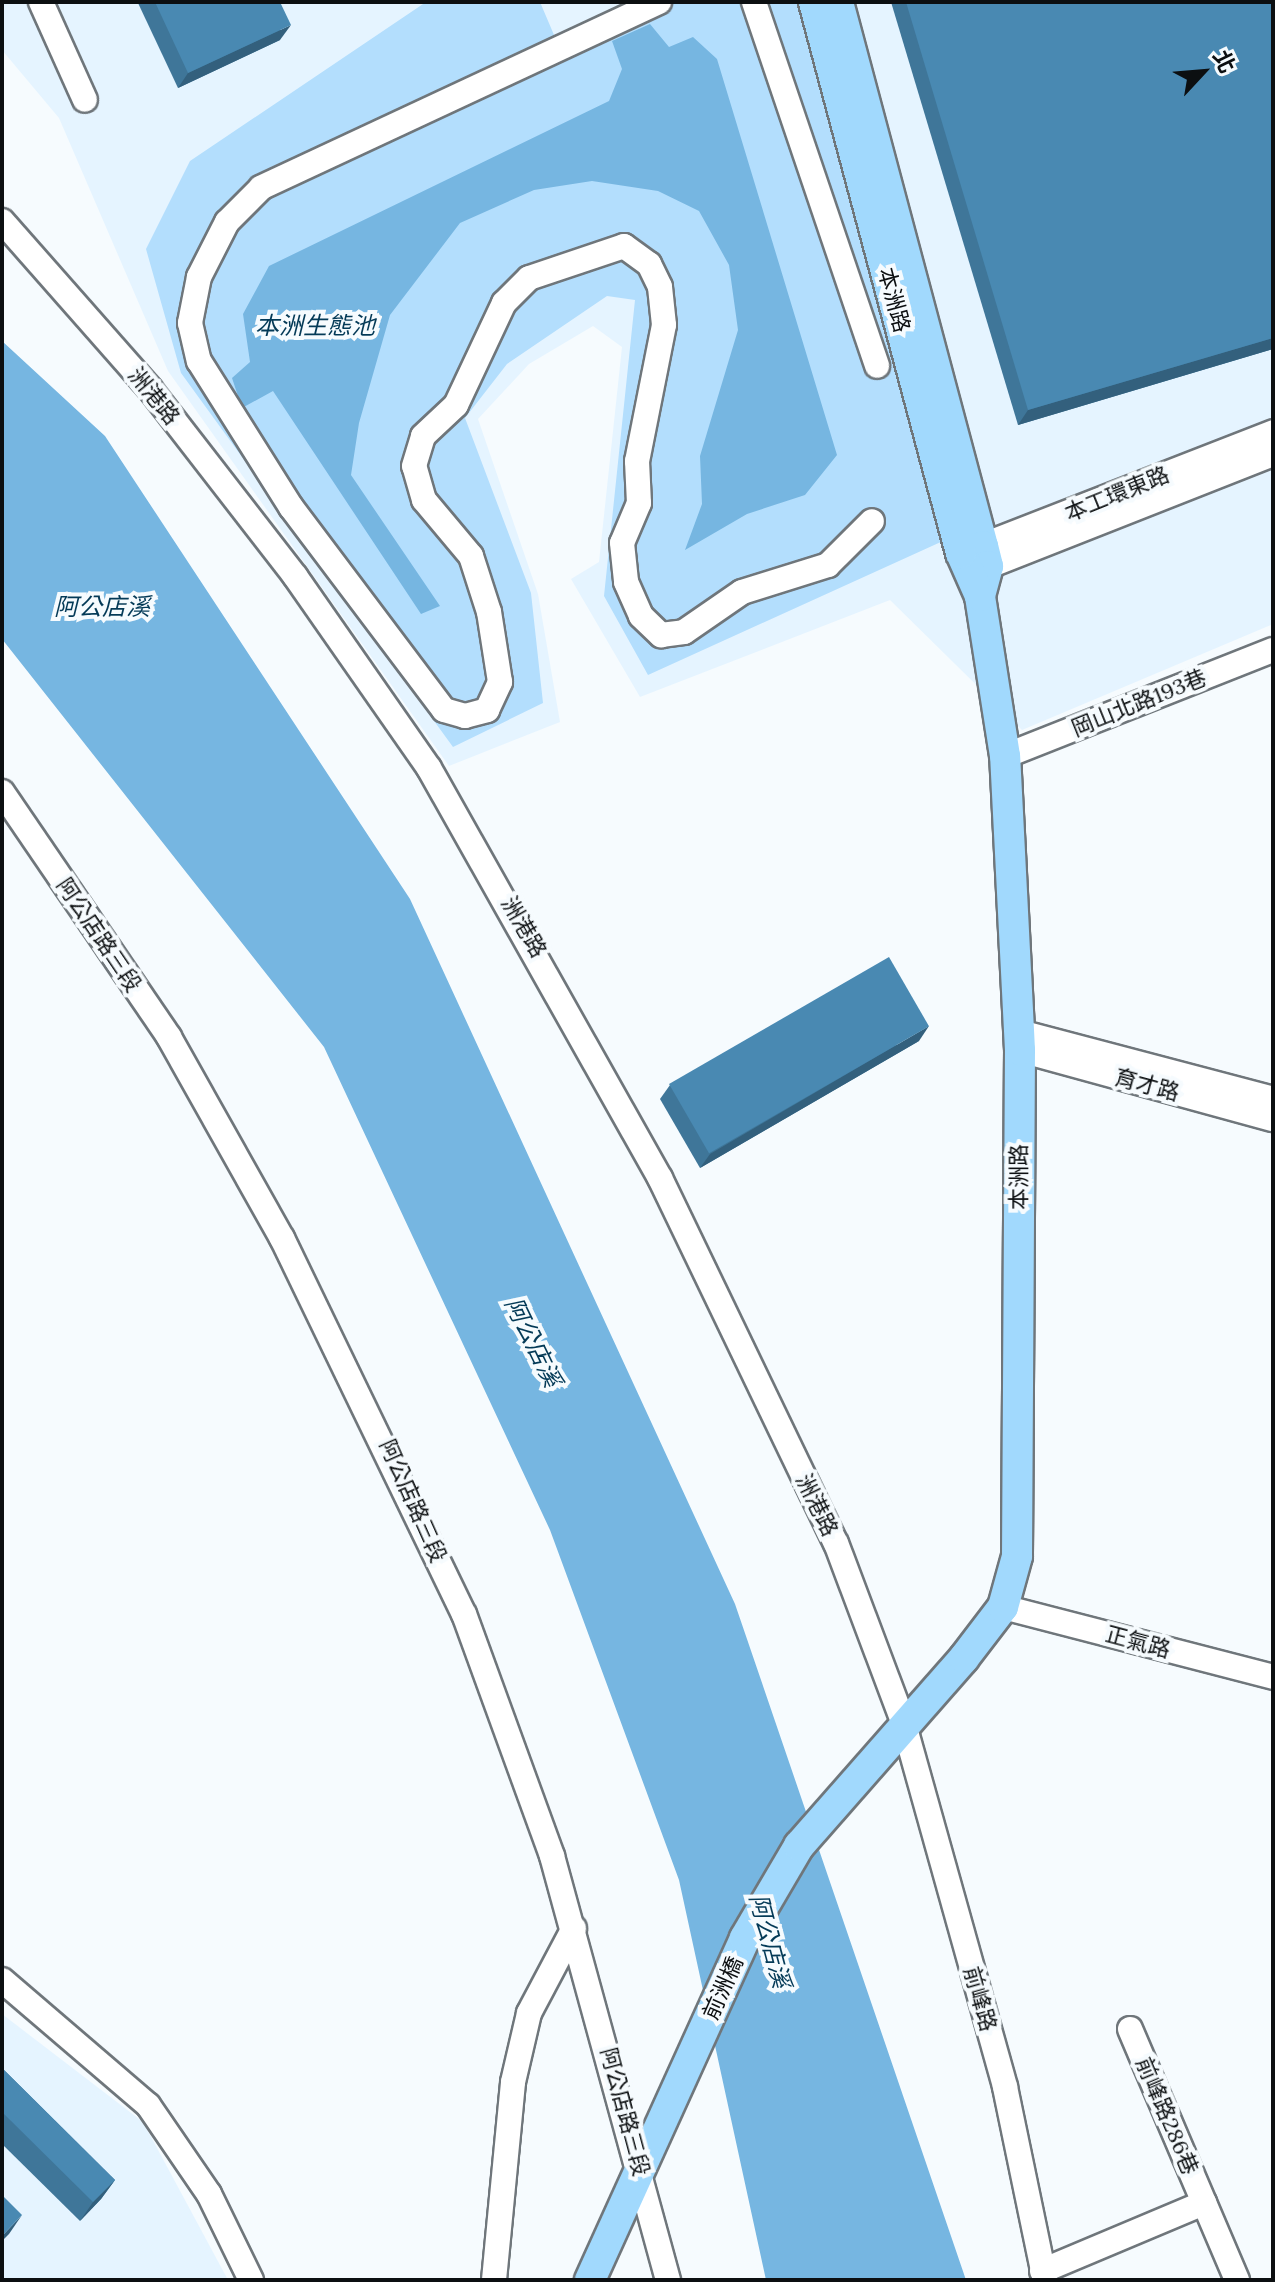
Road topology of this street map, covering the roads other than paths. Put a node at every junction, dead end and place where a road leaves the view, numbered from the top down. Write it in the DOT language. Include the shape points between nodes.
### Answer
graph roads {
  1 [pos="41,2"];
  2 [pos="659,2"];
  3 [pos="754,2"];
  4 [pos="814,2"];
  5 [pos="838,2"];
  6 [pos="85,100"];
  7 [pos="2,221"];
  8 [pos="877,366"];
  9 [pos="1273,432"];
  10 [pos="1273,454"];
  11 [pos="872,521"];
  12 [pos="976,567"];
  13 [pos="1273,650"];
  14 [pos="1005,756"];
  15 [pos="2,792"];
  16 [pos="1020,1041"];
  17 [pos="1273,1099"];
  18 [pos="1273,1119"];
  19 [pos="1003,1607"];
  20 [pos="1273,1677"];
  21 [pos="903,1721"];
  22 [pos="574,1928"];
  23 [pos="2,1980"];
  24 [pos="1130,2029"];
  25 [pos="642,2171"];
  26 [pos="1204,2203"];
  27 [pos="1044,2275"];
  28 [pos="251,2280"];
  29 [pos="494,2280"];
  30 [pos="590,2280"];
  31 [pos="668,2280"];
  32 [pos="1237,2280"];
  1 -- 6 [label="street"];
  2 -- 11 [label="street" via="261,188 227,222 199,277 190,323 199,361 301,520 444,710 465,716 487,710 500,682 489,612 471,556 424,500 414,466 423,436 456,405 504,303 529,278 624,246 649,264 660,287 664,325 637,461 639,503 622,543 626,582 641,616 661,635 684,632 742,592 828,565"];
  3 -- 8 [label="street"];
  4 -- 12 [label="main road, 本洲路"];
  5 -- 12 [label="main road, 本洲路"];
  7 -- 21 [label="street, 洲港路" via="150,389 285,564 444,793 660,1178 836,1543"];
  9 -- 12 [label="street, 本工環東路"];
  10 -- 12 [label="street, 本工環東路"];
  12 -- 14 [label="main road, 本洲路"];
  13 -- 14 [label="street, 岡山北路193巷"];
  14 -- 16 [label="main road, 本洲路"];
  15 -- 22 [label="street, 阿公店路三段" via="169,1037 335,1337 464,1614"];
  16 -- 17 [label="street, 育才路"];
  16 -- 18 [label="street, 育才路"];
  16 -- 19 [label="main road, 本洲路" via="1017,1556"];
  19 -- 20 [label="street, 正氣路"];
  19 -- 21 [label="main road, 本洲路"];
  21 -- 25 [label="main road, 前洲橋" via="799,1846 745,1938"];
  21 -- 27 [label="street, 前峰路" via="1005,2087"];
  22 -- 25 [label="street, 阿公店路三段"];
  22 -- 29 [label="street" via="529,2013 513,2082"];
  23 -- 28 [label="street" via="148,2105 209,2194"];
  24 -- 26 [label="street, 前峰路286巷"];
  25 -- 30 [label="main road"];
  25 -- 31 [label="street, 阿公店路三段"];
  26 -- 27 [label="street, 前峰路286巷"];
  26 -- 32 [label="street, 前峰路286巷"];
}
